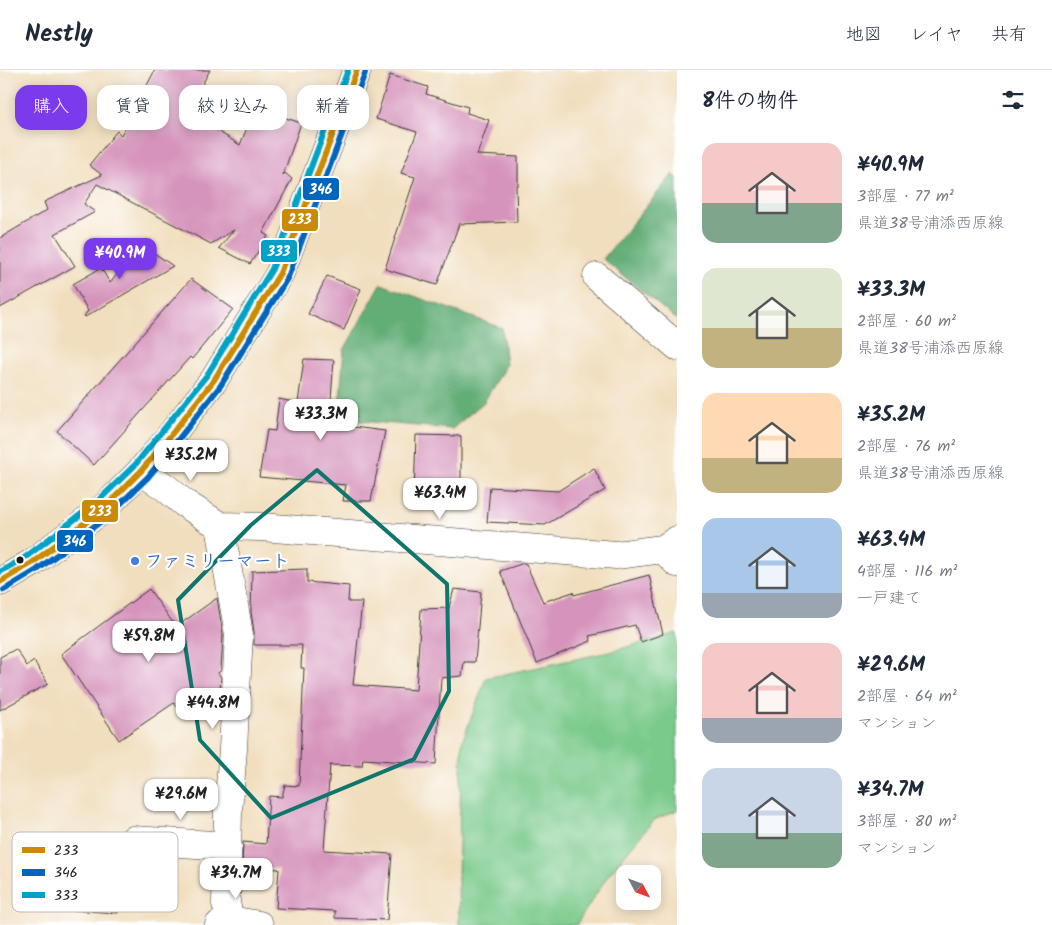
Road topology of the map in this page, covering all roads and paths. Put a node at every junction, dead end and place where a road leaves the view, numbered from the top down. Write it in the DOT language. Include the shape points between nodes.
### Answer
graph roads {
  1 [pos="357,70"];
  2 [pos="597,277"];
  3 [pos="677,346"];
  4 [pos="140,471"];
  5 [pos="220,526"];
  6 [pos="672,551"];
  7 [pos="0,582"];
  8 [pos="178,843"];
  9 [pos="228,846"];
  10 [pos="227,923"];
  11 [pos="259,925"];
  1 -- 4 [label="street" via="280,273 214,380"];
  2 -- 3 [label="street"];
  4 -- 5 [label="street"];
  4 -- 7 [label="street" via="103,509 32,563"];
  5 -- 6 [label="street" via="616,555"];
  5 -- 9 [label="street" via="239,634"];
  8 -- 9 [label="street"];
  9 -- 10 [label="street"];
  10 -- 11 [label="street"];
}
